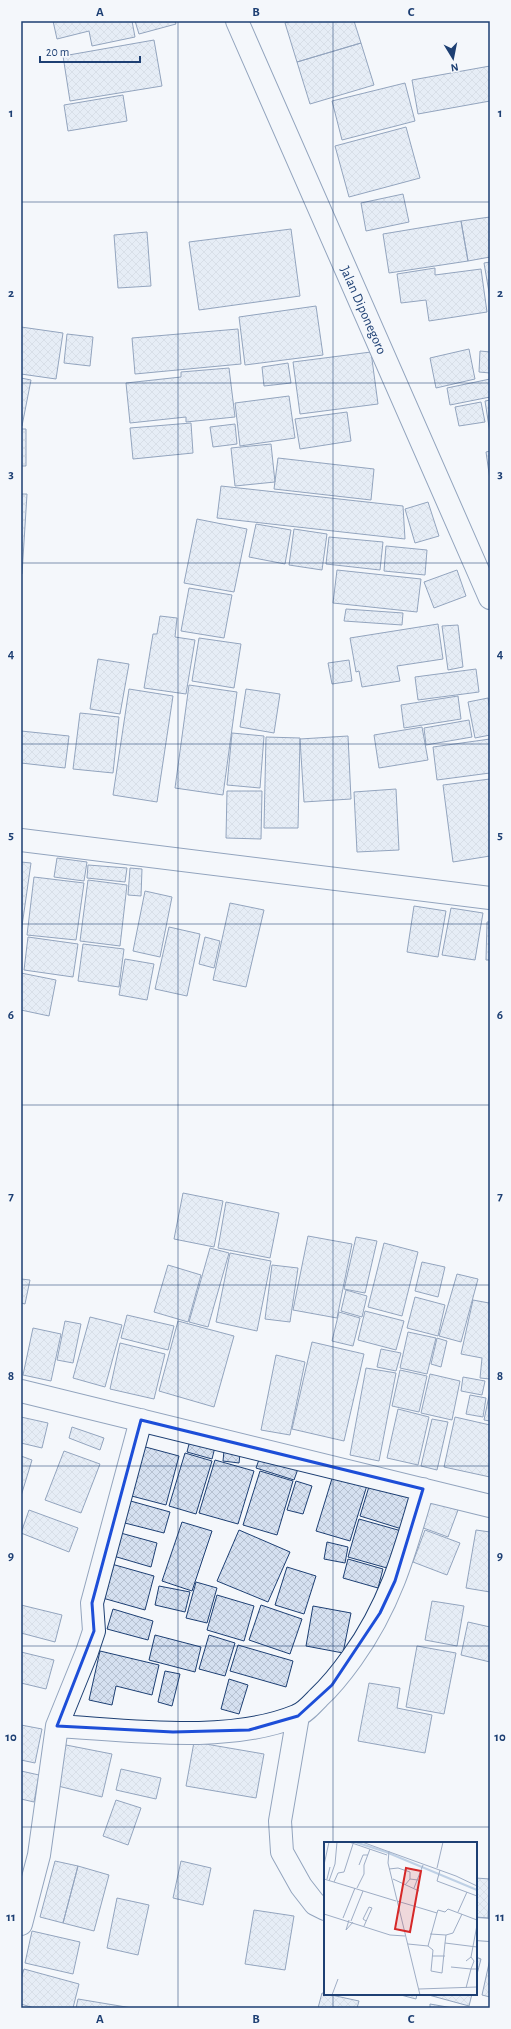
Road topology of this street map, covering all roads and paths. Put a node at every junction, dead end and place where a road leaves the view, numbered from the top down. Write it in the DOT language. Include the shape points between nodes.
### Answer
graph roads {
  1 [pos="237,21"];
  2 [pos="490,598"];
  3 [pos="21,840"];
  4 [pos="490,898"];
  5 [pos="21,1390"];
  6 [pos="141,1420"];
  7 [pos="423,1489"];
  8 [pos="490,1506"];
  9 [pos="298,1716"];
  10 [pos="57,1726"];
  11 [pos="324,1908"];
  12 [pos="21,1924"];
  13 [pos="477,1929"];
  14 [pos="490,1930"];
  1 -- 2 [label="street, Jalan Diponegoro"];
  3 -- 4 [label="street"];
  5 -- 6 [label="street"];
  6 -- 7 [label="street"];
  6 -- 10 [label="street" via="92,1603 94,1630"];
  7 -- 8 [label="street"];
  7 -- 9 [label="street" via="395,1581 380,1613 332,1685"];
  9 -- 10 [label="street" via="249,1730 173,1732"];
  9 -- 11 [label="street" via="280,1821 282,1852 301,1886 315,1904"];
  10 -- 12 [label="street" via="39,1855"];
  13 -- 14 [label="street"];
}
